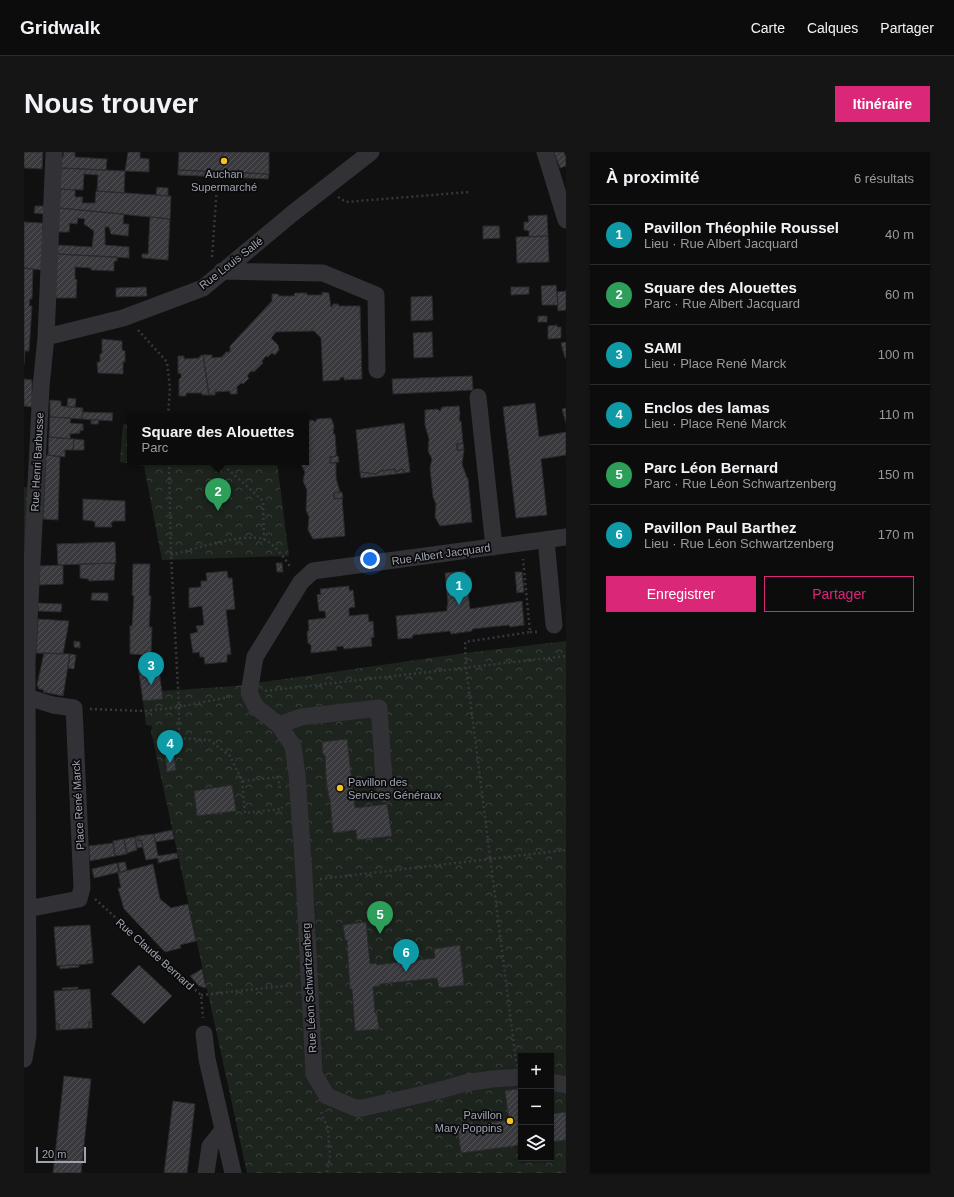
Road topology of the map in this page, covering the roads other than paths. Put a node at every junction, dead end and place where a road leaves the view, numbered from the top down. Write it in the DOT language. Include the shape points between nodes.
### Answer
graph roads {
  1 [pos="54,152"];
  2 [pos="371,152"];
  3 [pos="545,152"];
  4 [pos="566,220"];
  5 [pos="222,271"];
  6 [pos="46,337"];
  7 [pos="377,370"];
  8 [pos="478,397"];
  9 [pos="566,537"];
  10 [pos="546,540"];
  11 [pos="494,547"];
  12 [pos="554,625"];
  13 [pos="25,661"];
  14 [pos="249,693"];
  15 [pos="27,697"];
  16 [pos="279,725"];
  17 [pos="385,794"];
  18 [pos="27,909"];
  19 [pos="204,1034"];
  20 [pos="24,1059"];
  21 [pos="518,1076"];
  22 [pos="554,1083"];
  23 [pos="566,1085"];
  24 [pos="223,1130"];
  25 [pos="206,1173"];
  26 [pos="233,1173"];
  1 -- 6 [label="street, Rue Henri Barbusse"];
  2 -- 5 [label="street, Rue Louis Sallé"];
  3 -- 4 [label="street"];
  5 -- 6 [label="street, Rue Louis Sallé" via="203,288 123,318"];
  5 -- 7 [label="street" via="323,273 376,295"];
  6 -- 13 [label="street, Rue Henri Barbusse"];
  8 -- 11 [label="street"];
  9 -- 10 [label="street, Rue Albert Jacquard"];
  10 -- 11 [label="street, Rue Albert Jacquard"];
  10 -- 12 [label="street"];
  11 -- 14 [label="street, Rue Albert Jacquard" via="313,571 301,582 255,657"];
  13 -- 15 [label="street, Rue Henri Barbusse"];
  14 -- 16 [label="street, Rue Léon Schwartzenberg" via="256,707"];
  15 -- 18 [label="street, Rue Henri Barbusse"];
  15 -- 18 [label="street, Place René Marck" via="74,708 82,888 79,899"];
  16 -- 17 [label="street" via="301,717 379,708"];
  16 -- 21 [label="street, Rue Léon Schwartzenberg" via="293,746 304,881 314,1074 327,1096 358,1109 465,1083"];
  18 -- 20 [label="street, Rue Henri Barbusse" via="28,1036"];
  19 -- 24 [label="street"];
  22 -- 23 [label="street"];
  24 -- 25 [label="street" via="210,1146"];
  24 -- 26 [label="street"];
}
